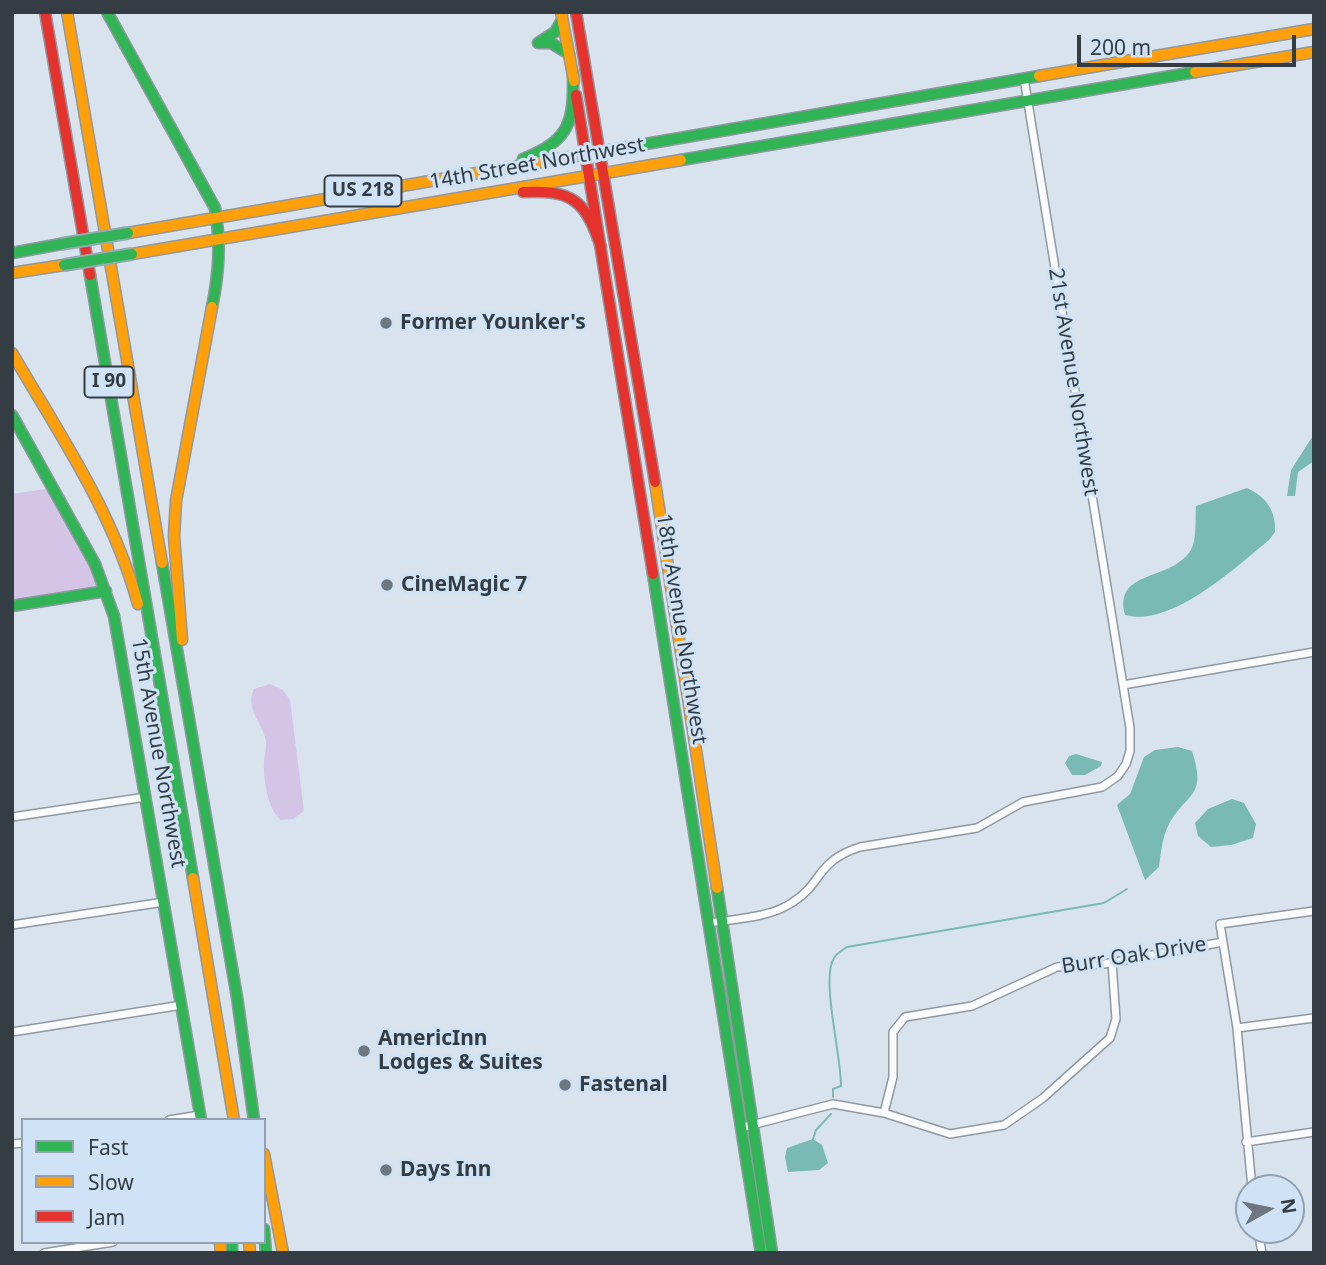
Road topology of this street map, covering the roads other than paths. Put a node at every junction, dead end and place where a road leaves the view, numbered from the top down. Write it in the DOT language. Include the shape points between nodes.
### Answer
graph roads {
  1 [pos="45,12"];
  2 [pos="67,12"];
  3 [pos="107,12"];
  4 [pos="576,12"];
  5 [pos="562,16"];
  6 [pos="1314,29"];
  7 [pos="560,31"];
  8 [pos="582,48"];
  9 [pos="1314,52"];
  10 [pos="569,54"];
  11 [pos="573,74"];
  12 [pos="1024,78"];
  13 [pos="1027,100"];
  14 [pos="598,151"];
  15 [pos="585,153"];
  16 [pos="468,173"];
  17 [pos="602,173"];
  18 [pos="588,174"];
  19 [pos="471,195"];
  20 [pos="217,217"];
  21 [pos="220,238"];
  22 [pos="601,247"];
  23 [pos="12,253"];
  24 [pos="12,273"];
  25 [pos="12,353"];
  26 [pos="12,415"];
  27 [pos="106,591"];
  28 [pos="12,606"];
  29 [pos="1314,652"];
  30 [pos="1123,685"];
  31 [pos="193,748"];
  32 [pos="170,752"];
  33 [pos="146,797"];
  34 [pos="12,817"];
  35 [pos="164,902"];
  36 [pos="1314,911"];
  37 [pos="723,921"];
  38 [pos="708,923"];
  39 [pos="12,925"];
  40 [pos="1223,942"];
  41 [pos="1112,962"];
  42 [pos="182,1005"];
  43 [pos="1314,1018"];
  44 [pos="1237,1028"];
  45 [pos="12,1031"];
  46 [pos="223,1064"];
  47 [pos="884,1113"];
  48 [pos="200,1117"];
  49 [pos="227,1118"];
  50 [pos="233,1118"];
  51 [pos="256,1118"];
  52 [pos="754,1125"];
  53 [pos="740,1128"];
  54 [pos="1314,1132"];
  55 [pos="1246,1142"];
  56 [pos="266,1164"];
  57 [pos="1250,1174"];
  58 [pos="761,1217"];
  59 [pos="100,1244"];
  60 [pos="44,1253"];
  61 [pos="283,1253"];
  62 [pos="761,1253"];
  63 [pos="772,1253"];
  1 -- 32 [label="main road, I 90"];
  2 -- 31 [label="main road, I 90"];
  3 -- 20 [label="main road"];
  4 -- 8 [label="main road, 18th Avenue Northwest"];
  5 -- 7 [label="main road, 18th Avenue Northwest"];
  6 -- 12 [label="main road, US 218"];
  7 -- 8 [label="main road" via="577,38"];
  7 -- 10 [label="main road, 18th Avenue Northwest"];
  7 -- 10 [label="main road" via="538,43 551,43"];
  8 -- 14 [label="main road, 18th Avenue Northwest"];
  9 -- 13 [label="main road, US 218"];
  10 -- 11 [label="main road, 18th Avenue Northwest"];
  11 -- 15 [label="main road, 18th Avenue Northwest"];
  11 -- 16 [label="main road" via="573,117 562,139 526,158"];
  12 -- 13 [label="street, 21st Avenue Northwest"];
  12 -- 14 [label="main road, 14th Street Northwest / US 218"];
  13 -- 17 [label="main road, 14th Street Northwest / US 218"];
  13 -- 30 [label="street, 21st Avenue Northwest"];
  14 -- 15 [label="main road, 14th Street Northwest / US 218"];
  14 -- 17 [label="main road, 18th Avenue Northwest"];
  15 -- 16 [label="main road, 14th Street Northwest / US 218"];
  15 -- 18 [label="main road, 18th Avenue Northwest"];
  16 -- 20 [label="main road, 14th Street Northwest / US 218"];
  17 -- 18 [label="main road, 14th Street Northwest / US 218"];
  17 -- 37 [label="main road, 18th Avenue Northwest" via="632,333"];
  18 -- 19 [label="main road, 14th Street Northwest / US 218"];
  18 -- 22 [label="main road, 18th Avenue Northwest"];
  19 -- 21 [label="main road, 14th Street Northwest / US 218"];
  19 -- 22 [label="main road" via="565,192 585,206"];
  20 -- 21 [label="main road"];
  20 -- 23 [label="main road, 14th Street Northwest / US 218, bridge"];
  21 -- 24 [label="main road, 14th Street Northwest, bridge"];
  21 -- 31 [label="main road" via="219,271 178,486 174,536"];
  22 -- 38 [label="main road, 18th Avenue Northwest"];
  25 -- 32 [label="main road" via="120,544"];
  26 -- 27 [label="main road, 15th Avenue Northwest" via="82,538"];
  27 -- 28 [label="main road"];
  27 -- 33 [label="main road, 15th Avenue Northwest"];
  29 -- 30 [label="street"];
  30 -- 37 [label="street, 21st Avenue Northwest" via="1130,751 1124,768 1109,784 1017,804 977,828 842,852 796,901"];
  31 -- 51 [label="main road, I 90"];
  32 -- 46 [label="main road, I 90"];
  33 -- 34 [label="street"];
  33 -- 35 [label="main road, 15th Avenue Northwest"];
  35 -- 39 [label="street"];
  35 -- 42 [label="main road, 15th Avenue Northwest"];
  36 -- 40 [label="street" via="1220,924"];
  37 -- 38 [label="street, 21st Avenue Northwest"];
  37 -- 52 [label="main road, 18th Avenue Northwest"];
  38 -- 53 [label="main road, 18th Avenue Northwest"];
  40 -- 41 [label="street, Burr Oak Drive"];
  40 -- 44 [label="street"];
  41 -- 47 [label="street, Burr Oak Drive" via="1057,967 972,1006 905,1017 893,1032 893,1077"];
  41 -- 47 [label="street" via="1116,986 1112,1035 1018,1117 996,1128 950,1134"];
  42 -- 45 [label="street"];
  42 -- 48 [label="main road, 15th Avenue Northwest"];
  43 -- 44 [label="street"];
  44 -- 55 [label="street"];
  46 -- 49 [label="main road"];
  46 -- 50 [label="main road, I 90"];
  47 -- 52 [label="street" via="826,1105"];
  52 -- 53 [label="street"];
  52 -- 58 [label="main road, 18th Avenue Northwest"];
  53 -- 58 [label="main road, 18th Avenue Northwest"];
  54 -- 55 [label="street"];
  55 -- 57 [label="street"];
  56 -- 61 [label="main road"];
  58 -- 62 [label="main road, 18th Avenue Northwest"];
  58 -- 63 [label="main road, 18th Avenue Northwest"];
  59 -- 60 [label="street"];
}
